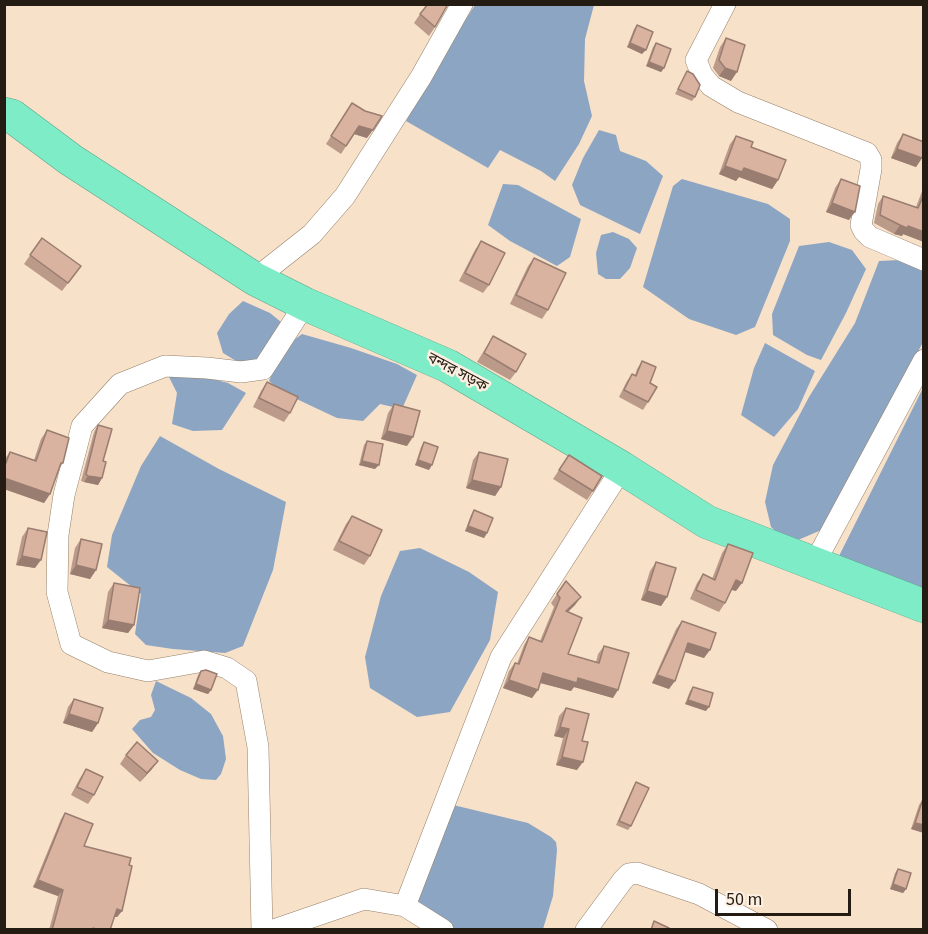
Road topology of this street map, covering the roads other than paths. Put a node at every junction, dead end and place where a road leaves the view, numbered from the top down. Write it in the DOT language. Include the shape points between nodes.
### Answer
graph roads {
  1 [pos="462,4"];
  2 [pos="725,4"];
  3 [pos="4,114"];
  4 [pos="924,260"];
  5 [pos="255,279"];
  6 [pos="305,304"];
  7 [pos="924,360"];
  8 [pos="622,468"];
  9 [pos="814,564"];
  10 [pos="924,606"];
  11 [pos="405,906"];
  12 [pos="262,930"];
  13 [pos="274,930"];
  14 [pos="443,930"];
  15 [pos="586,930"];
  16 [pos="767,930"];
  1 -- 5 [label="street" via="345,196 312,234"];
  2 -- 4 [label="street" via="696,60 702,75 711,86 738,102 867,153 871,169 861,225 864,231"];
  3 -- 5 [label="highway, বন্দর সড়ক"];
  5 -- 6 [label="highway, বন্দর সড়ক"];
  6 -- 8 [label="highway, বন্দর সড়ক" via="448,366"];
  6 -- 12 [label="street" via="262,369 241,372 165,366 120,384 82,426 58,535 57,592 71,644 108,662 148,671 204,661 227,668 246,681 258,747"];
  7 -- 9 [label="street"];
  8 -- 9 [label="highway, বন্দর সড়ক" via="707,522"];
  8 -- 11 [label="street" via="501,657"];
  9 -- 10 [label="highway, বন্দর সড়ক"];
  11 -- 13 [label="street" via="364,899"];
  11 -- 14 [label="street"];
  15 -- 16 [label="street" via="623,880 636,873 699,894"];
}
